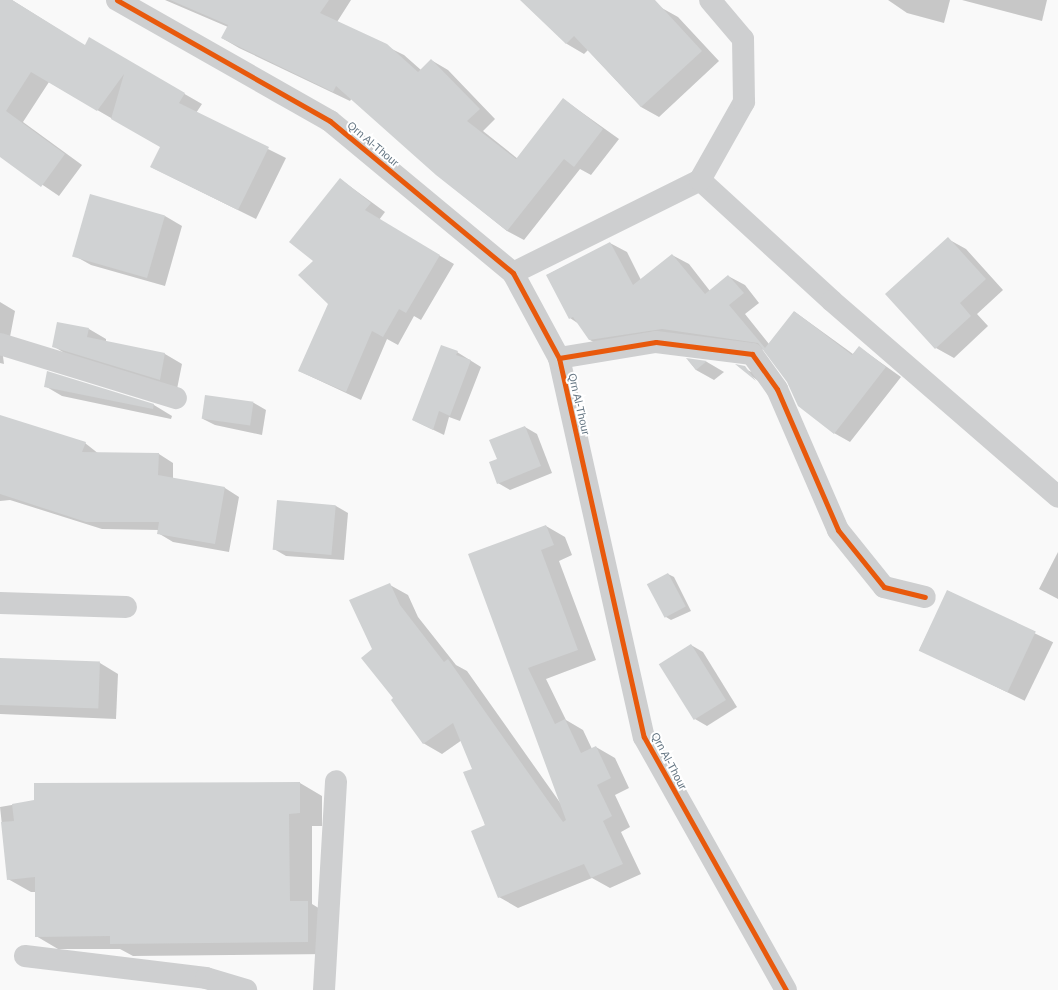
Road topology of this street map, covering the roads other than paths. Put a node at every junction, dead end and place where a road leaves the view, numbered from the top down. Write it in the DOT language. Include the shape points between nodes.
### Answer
graph roads {
  1 [pos="116,0"];
  2 [pos="710,0"];
  3 [pos="700,180"];
  4 [pos="513,273"];
  5 [pos="0,344"];
  6 [pos="559,358"];
  7 [pos="176,398"];
  8 [pos="1058,497"];
  9 [pos="925,597"];
  10 [pos="0,603"];
  11 [pos="126,607"];
  12 [pos="336,781"];
  13 [pos="25,956"];
  14 [pos="246,990"];
  15 [pos="324,990"];
  16 [pos="786,990"];
  1 -- 4 [label="street, Qrn Al-Thour" via="330,121"];
  2 -- 3 [label="street" via="743,39 744,102"];
  3 -- 4 [label="street"];
  3 -- 8 [label="street" via="832,301"];
  4 -- 6 [label="street, Qrn Al-Thour"];
  5 -- 7 [label="street"];
  6 -- 9 [label="street" via="656,342 752,354 776,389 838,530 884,587"];
  6 -- 16 [label="street, Qrn Al-Thour" via="644,737"];
  10 -- 11 [label="street"];
  12 -- 15 [label="street"];
  13 -- 14 [label="street" via="206,978"];
}
